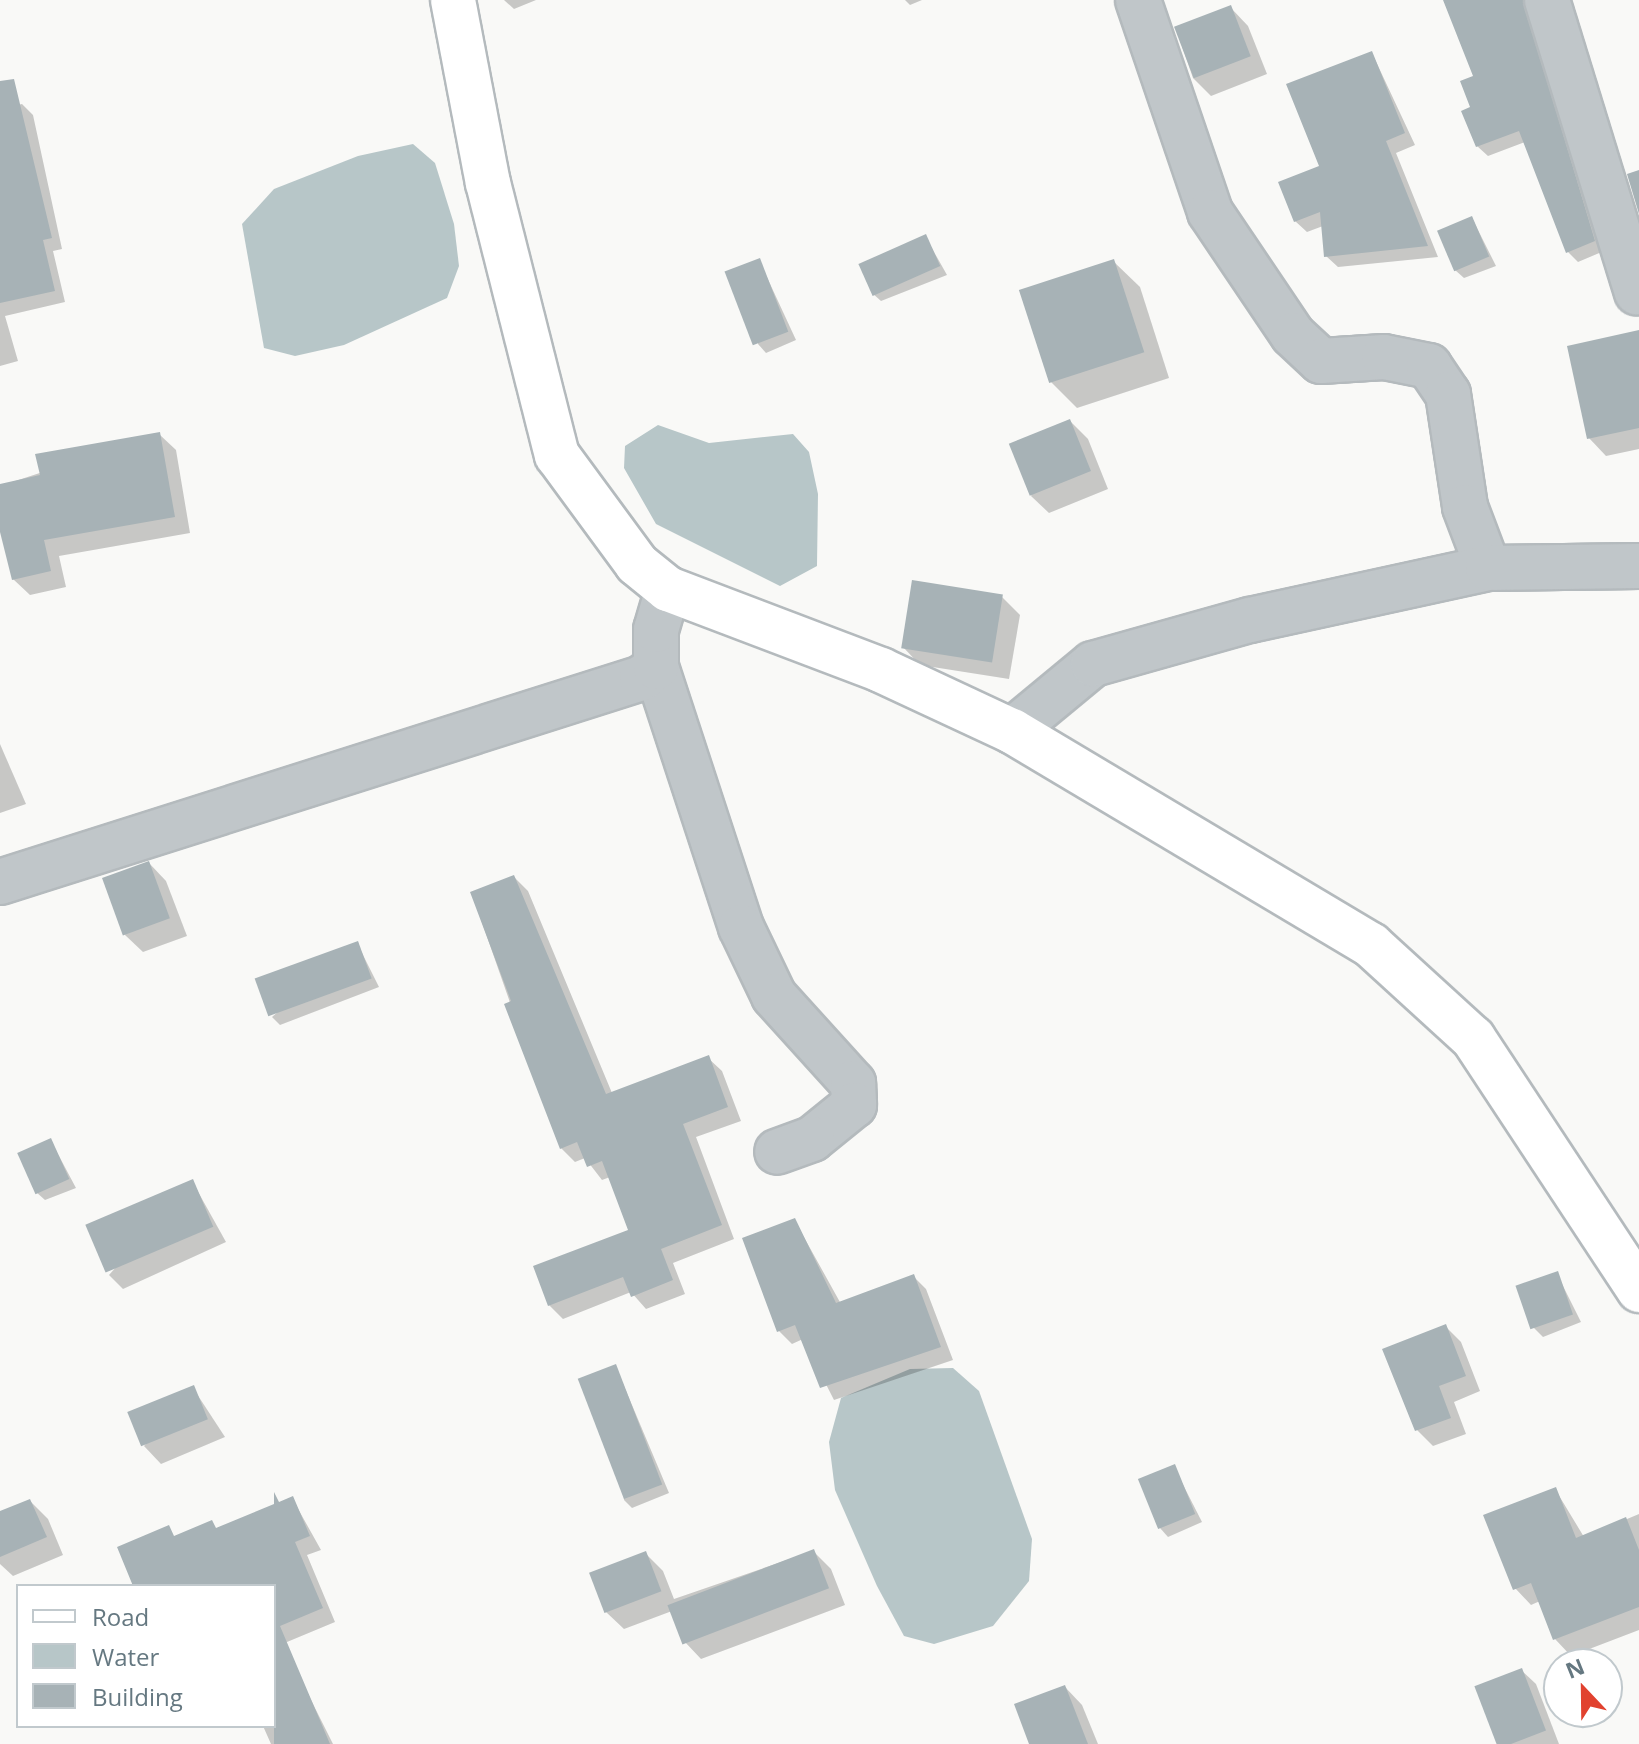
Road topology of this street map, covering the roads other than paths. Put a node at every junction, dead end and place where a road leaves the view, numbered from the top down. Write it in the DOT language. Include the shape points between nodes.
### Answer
graph roads {
  1 [pos="453,0"];
  2 [pos="1138,0"];
  3 [pos="1547,0"];
  4 [pos="1637,292"];
  5 [pos="1639,566"];
  6 [pos="1488,568"];
  7 [pos="668,589"];
  8 [pos="656,667"];
  9 [pos="1012,731"];
  10 [pos="0,882"];
  11 [pos="777,1152"];
  12 [pos="1639,1290"];
  1 -- 7 [label="main road" via="488,183 557,455 637,564"];
  2 -- 6 [label="street" via="1210,212 1293,335 1321,361 1384,357 1429,366 1448,394 1465,507"];
  3 -- 4 [label="street"];
  5 -- 6 [label="street"];
  6 -- 9 [label="street" via="1250,620 1093,664"];
  7 -- 8 [label="street" via="656,630"];
  7 -- 9 [label="main road" via="881,670"];
  8 -- 10 [label="street" via="557,711"];
  8 -- 11 [label="street" via="747,941 774,996 853,1083 854,1105 812,1139"];
  9 -- 12 [label="main road" via="1371,945 1473,1038"];
}
